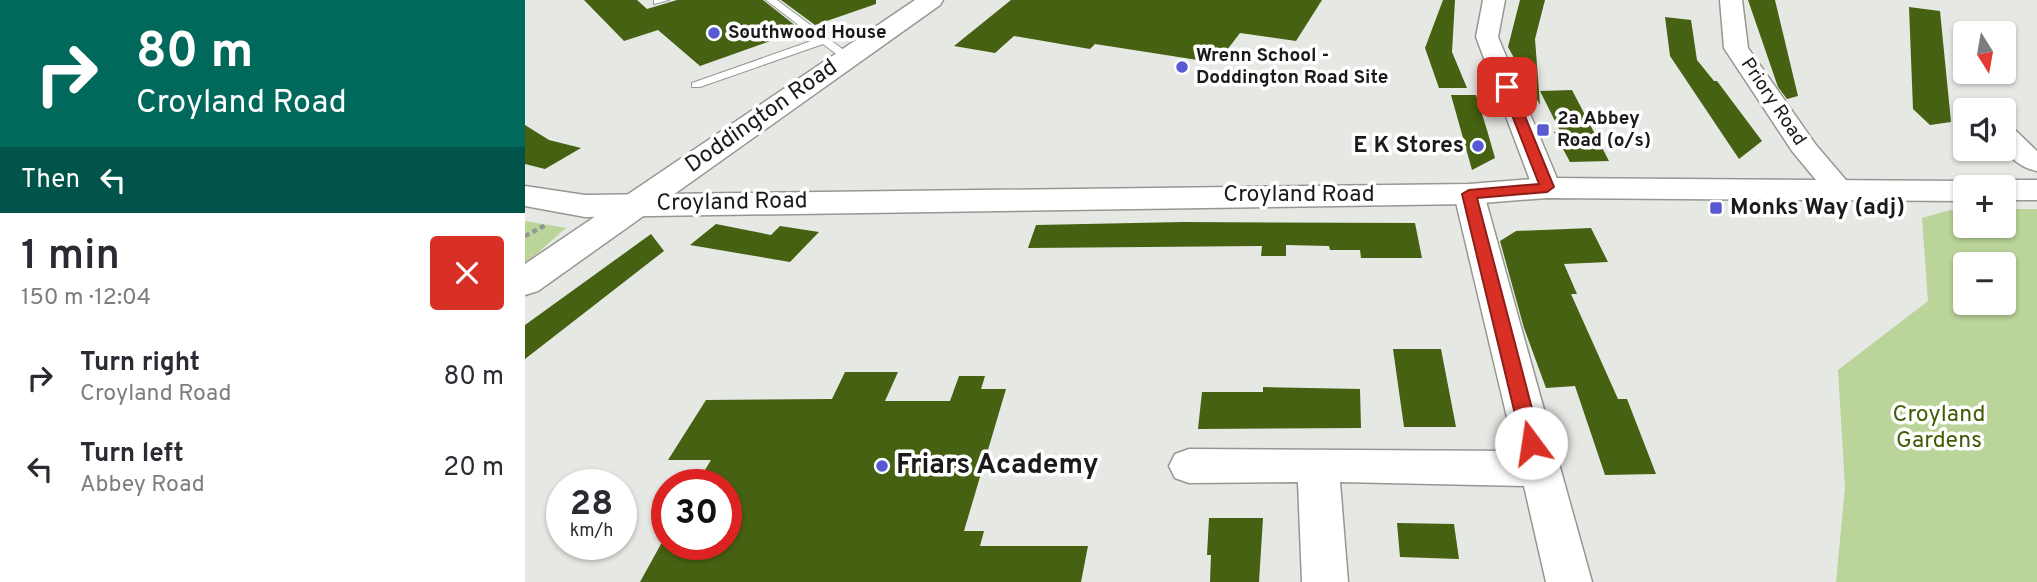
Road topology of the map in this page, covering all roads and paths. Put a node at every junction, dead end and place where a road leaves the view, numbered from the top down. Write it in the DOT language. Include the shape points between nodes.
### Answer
graph roads {
  1 [pos="771,0"];
  2 [pos="931,0"];
  3 [pos="1494,0"];
  4 [pos="1731,0"];
  5 [pos="836,48"];
  6 [pos="696,85"];
  7 [pos="2016,147"];
  8 [pos="2037,163"];
  9 [pos="1547,187"];
  10 [pos="2016,190"];
  11 [pos="2037,190"];
  12 [pos="1953,191"];
  13 [pos="1841,192"];
  14 [pos="1469,194"];
  15 [pos="525,196"];
  16 [pos="633,205"];
  17 [pos="525,282"];
  18 [pos="1318,465"];
  19 [pos="1189,466"];
  20 [pos="1538,469"];
  21 [pos="1325,582"];
  22 [pos="1569,582"];
  1 -- 5 [label="lane"];
  2 -- 5 [label="main road, Doddington Road"];
  3 -- 9 [label="street" via="1487,37"];
  4 -- 13 [label="street, Priory Road" via="1736,48 1806,151"];
  5 -- 6 [label="lane"];
  5 -- 16 [label="main road, Doddington Road" via="701,161"];
  7 -- 8 [label="street"];
  9 -- 13 [label="main road, Croyland Road"];
  9 -- 14 [label="main road, Croyland Road"];
  10 -- 11 [label="main road"];
  12 -- 13 [label="main road, Croyland Road"];
  14 -- 16 [label="main road, Croyland Road"];
  14 -- 20 [label="street"];
  15 -- 16 [label="main road, Croyland Road" via="585,206"];
  16 -- 17 [label="main road, Doddington Road"];
  18 -- 19 [label="street"];
  18 -- 20 [label="street"];
  18 -- 21 [label="street"];
  20 -- 22 [label="street"];
}
